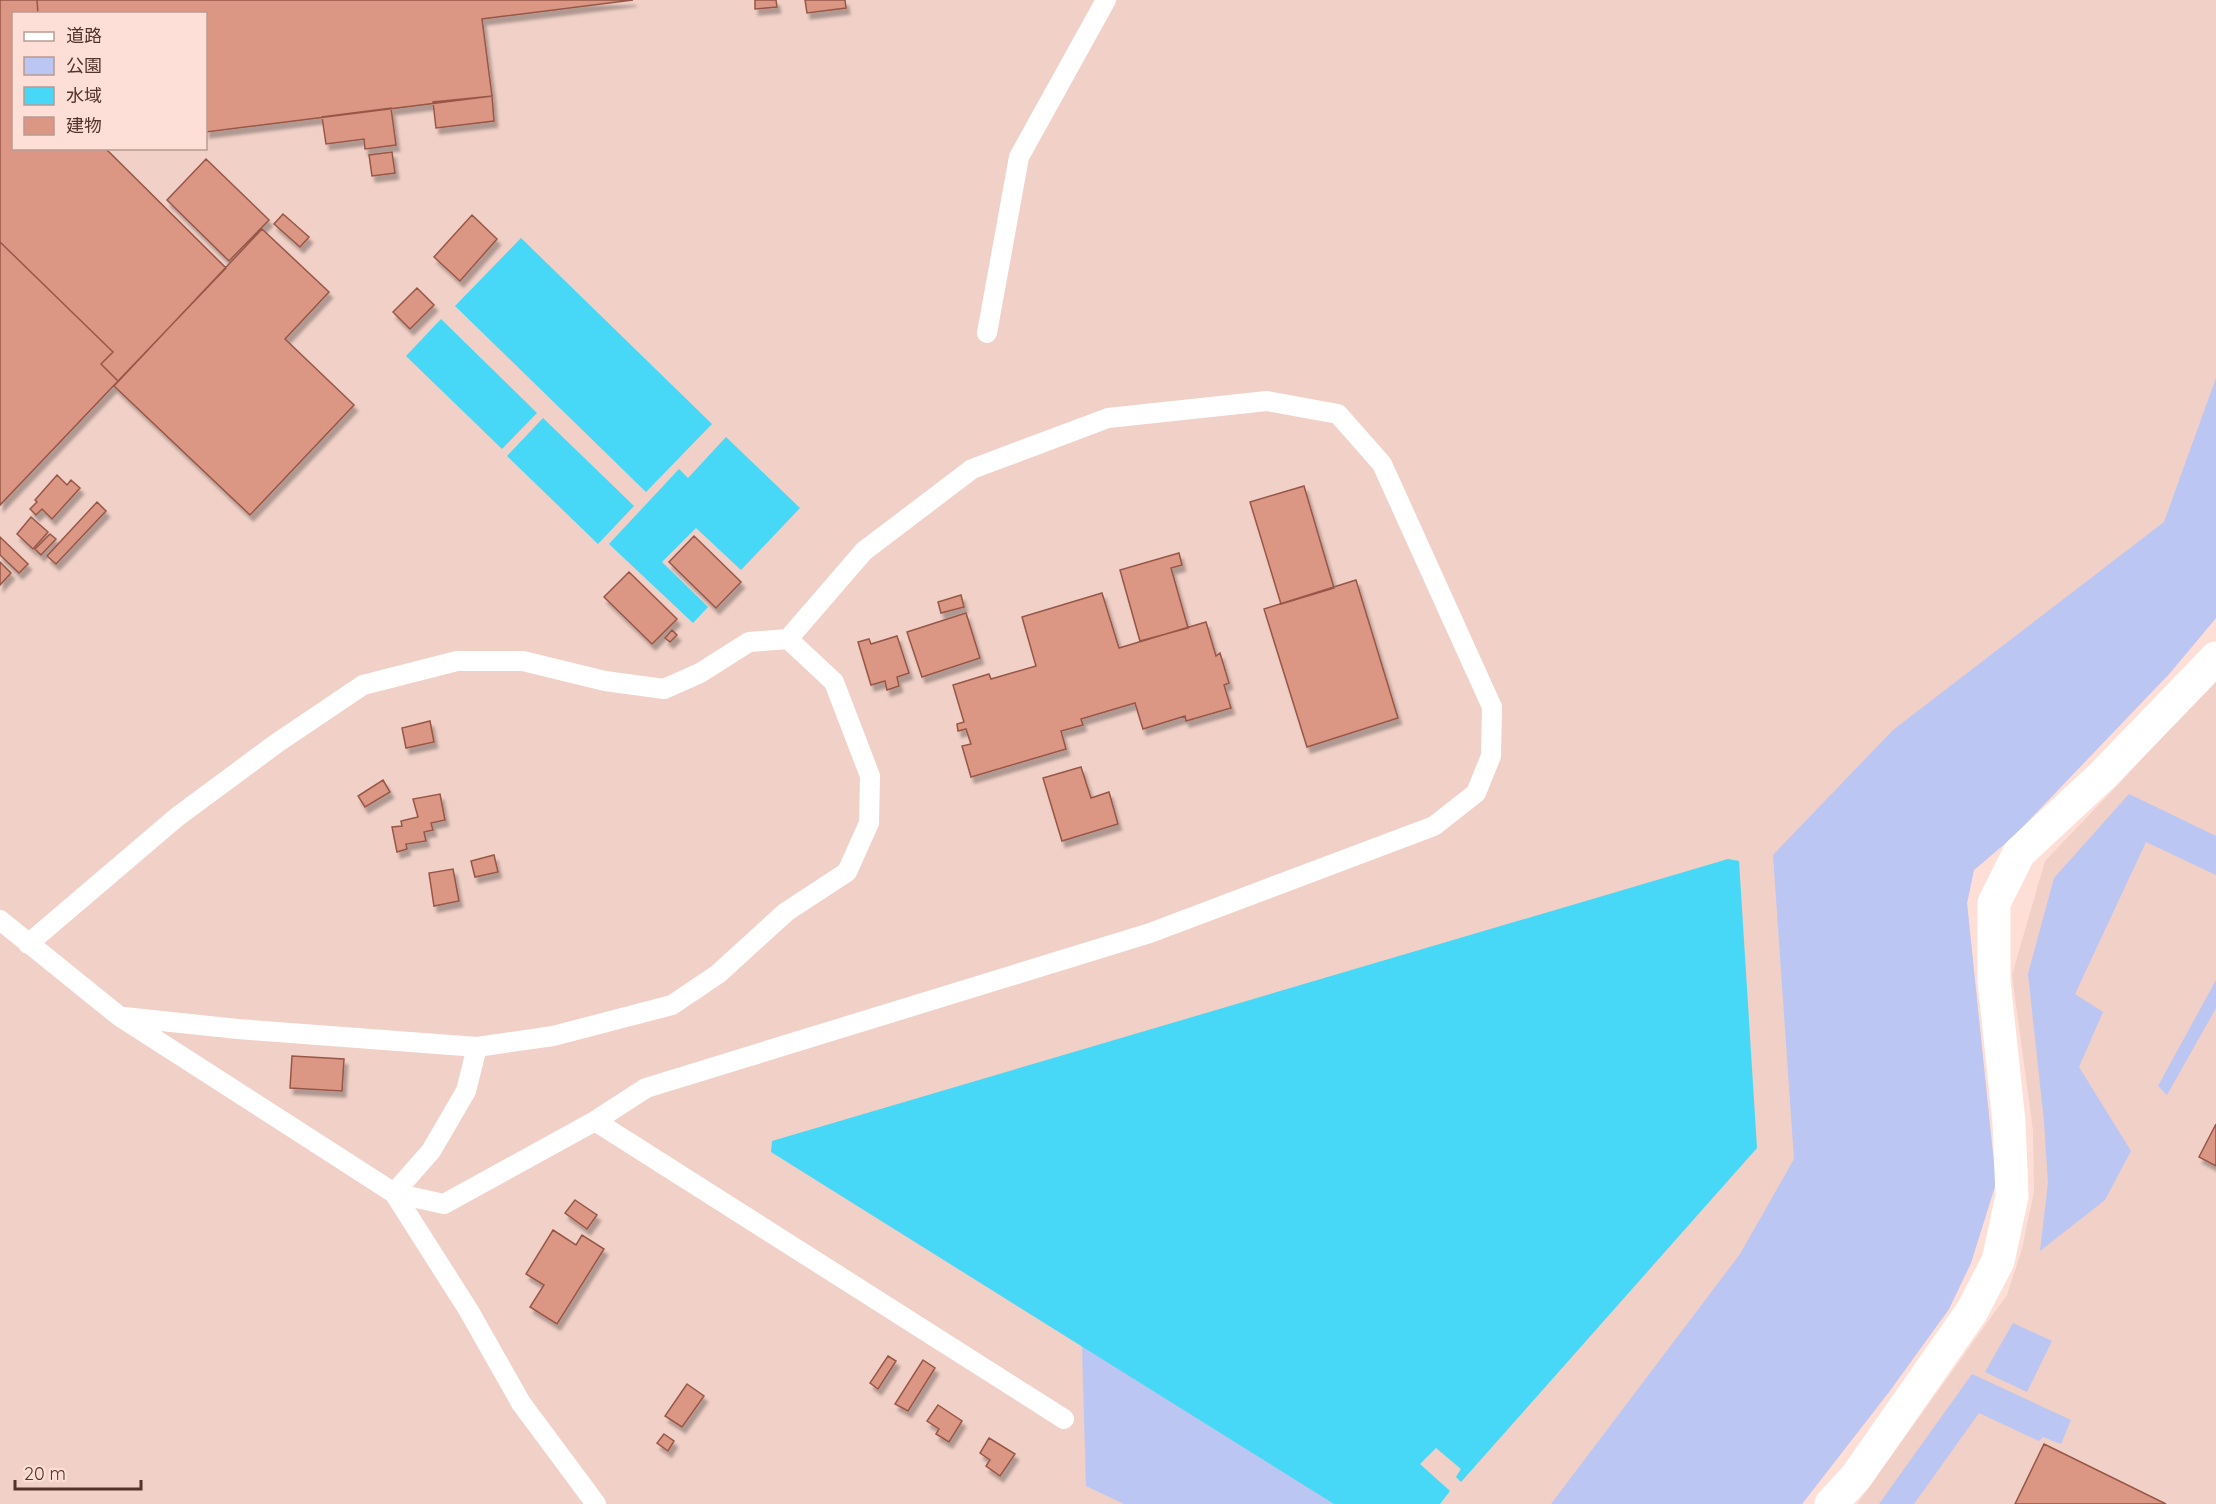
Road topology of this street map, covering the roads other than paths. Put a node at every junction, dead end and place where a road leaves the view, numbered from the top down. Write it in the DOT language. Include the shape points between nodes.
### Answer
graph roads {
  1 [pos="1106,0"];
  2 [pos="987,333"];
  3 [pos="788,639"];
  4 [pos="2216,658"];
  5 [pos="3,928"];
  6 [pos="28,944"];
  7 [pos="119,1016"];
  8 [pos="477,1047"];
  9 [pos="595,1120"];
  10 [pos="394,1193"];
  11 [pos="1064,1419"];
  12 [pos="596,1504"];
  13 [pos="1831,1504"];
  1 -- 2 [label="lane" via="1019,157"];
  3 -- 6 [label="lane" via="749,642 664,689 605,681 523,662 457,661 363,685 177,817"];
  3 -- 8 [label="lane" via="834,682 870,776 869,822 847,872 786,912 718,974 672,1005 553,1036"];
  3 -- 9 [label="lane" via="864,551 972,469 1108,418 1267,401 1338,414 1382,464 1492,707 1491,756 1476,793 1434,826 1150,933 646,1088"];
  4 -- 13 [label="street" via="2103,775 2019,853 1994,903 1994,981 2009,1122 2012,1196 1998,1261 1972,1311 1856,1477"];
  5 -- 6 [label="lane"];
  6 -- 7 [label="lane"];
  7 -- 8 [label="lane"];
  7 -- 10 [label="lane"];
  8 -- 10 [label="lane" via="466,1091 431,1151"];
  9 -- 10 [label="lane" via="444,1204"];
  9 -- 11 [label="lane"];
  10 -- 12 [label="lane" via="522,1403"];
}
